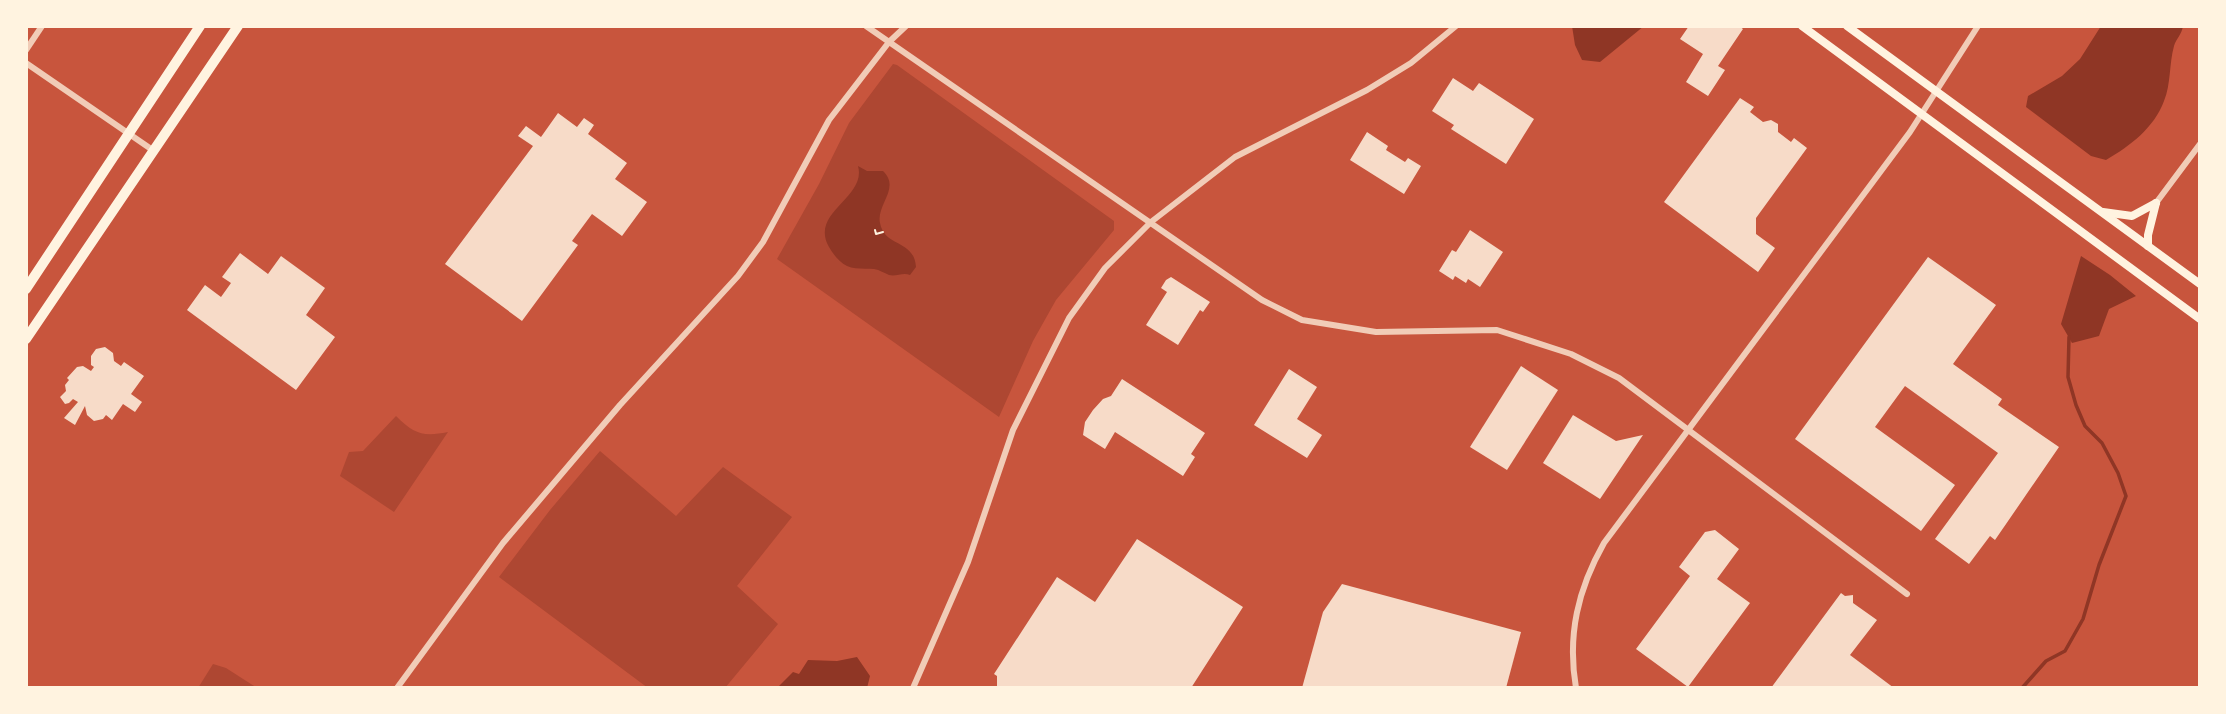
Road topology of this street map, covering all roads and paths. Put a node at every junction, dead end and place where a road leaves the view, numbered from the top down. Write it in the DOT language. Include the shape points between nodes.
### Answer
graph roads {
  1 [pos="42,26"];
  2 [pos="200,26"];
  3 [pos="238,26"];
  4 [pos="866,26"];
  5 [pos="906,26"];
  6 [pos="1456,26"];
  7 [pos="1802,26"];
  8 [pos="1847,26"];
  9 [pos="1978,26"];
  10 [pos="889,42"];
  11 [pos="26,50"];
  12 [pos="26,63"];
  13 [pos="1936,92"];
  14 [pos="1920,115"];
  15 [pos="130,134"];
  16 [pos="2200,144"];
  17 [pos="154,151"];
  18 [pos="2156,203"];
  19 [pos="2101,212"];
  20 [pos="1151,222"];
  21 [pos="875,230"];
  22 [pos="883,232"];
  23 [pos="2148,246"];
  24 [pos="2200,284"];
  25 [pos="26,289"];
  26 [pos="2200,319"];
  27 [pos="26,339"];
  28 [pos="1686,430"];
  29 [pos="1907,594"];
  30 [pos="397,688"];
  31 [pos="913,688"];
  32 [pos="1576,688"];
  1 -- 11 [label="street"];
  2 -- 15 [label="main road"];
  3 -- 17 [label="main road"];
  4 -- 10 [label="street"];
  5 -- 10 [label="street"];
  6 -- 20 [label="street" via="1411,63 1367,90 1235,156"];
  7 -- 14 [label="main road"];
  8 -- 13 [label="main road"];
  9 -- 13 [label="street"];
  10 -- 20 [label="street"];
  10 -- 30 [label="street" via="829,120 762,242 738,276 503,542"];
  12 -- 15 [label="street"];
  13 -- 14 [label="street"];
  13 -- 19 [label="main road"];
  14 -- 26 [label="main road"];
  14 -- 28 [label="street"];
  15 -- 17 [label="street"];
  15 -- 25 [label="main road"];
  16 -- 18 [label="street"];
  17 -- 27 [label="main road"];
  18 -- 19 [label="main road" via="2132,216"];
  18 -- 23 [label="main road"];
  19 -- 23 [label="main road"];
  20 -- 28 [label="street" via="1262,300 1302,320 1376,332 1497,330 1571,354 1619,378"];
  20 -- 31 [label="street" via="1105,268 1069,318 1013,430 968,562"];
  21 -- 22 [label="path" via="876,234"];
  23 -- 24 [label="main road"];
  28 -- 29 [label="street"];
  28 -- 32 [label="street" via="1588,571 1573,640"];
}
